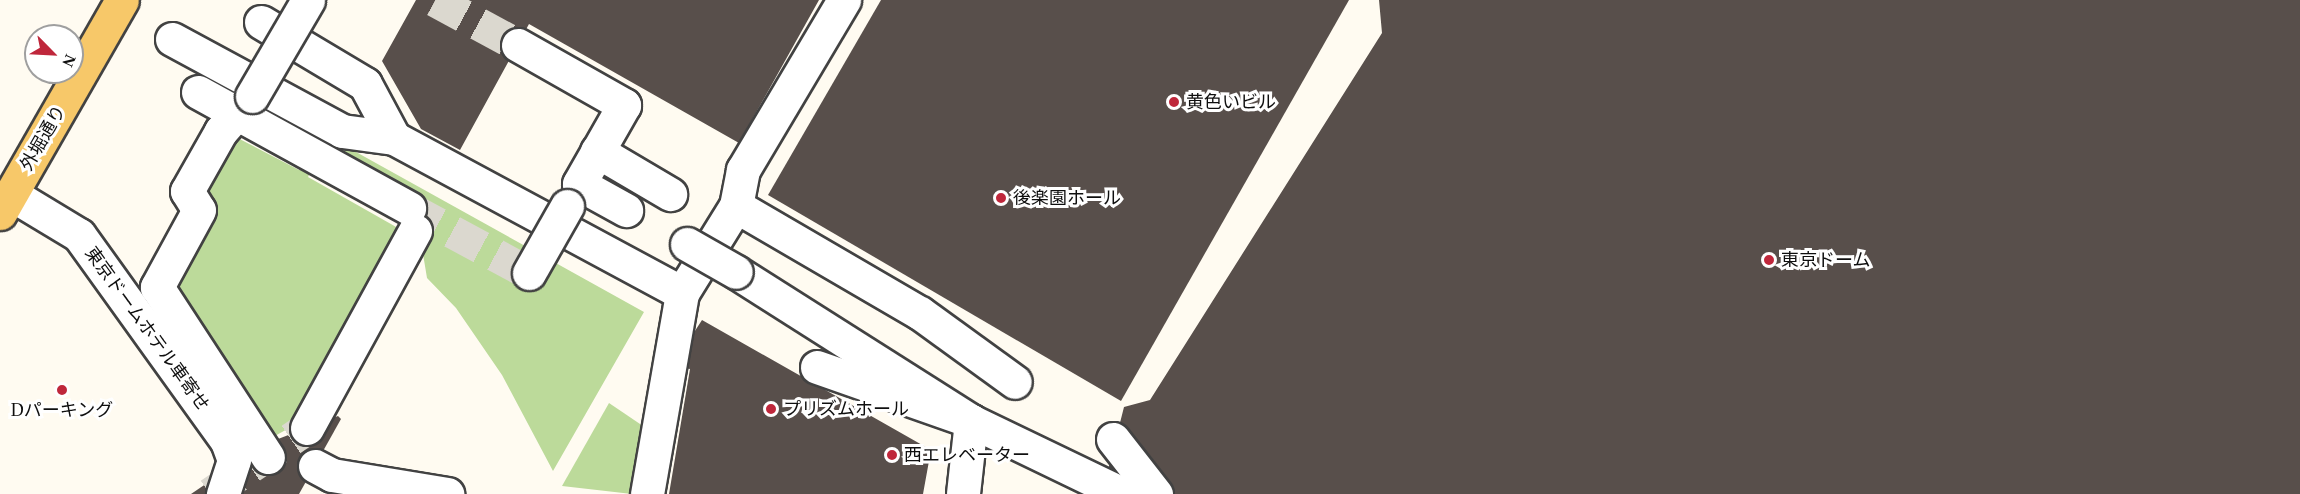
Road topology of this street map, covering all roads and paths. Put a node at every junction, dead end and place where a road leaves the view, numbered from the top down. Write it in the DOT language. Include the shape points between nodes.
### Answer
graph roads {
  1 [pos="122,0"];
  2 [pos="308,0"];
  3 [pos="844,0"];
  4 [pos="261,22"];
  5 [pos="172,39"];
  6 [pos="518,45"];
  7 [pos="198,92"];
  8 [pos="244,105"];
  9 [pos="394,138"];
  10 [pos="597,151"];
  11 [pos="670,194"];
  12 [pos="573,195"];
  13 [pos="5,203"];
  14 [pos="736,206"];
  15 [pos="626,210"];
  16 [pos="687,244"];
  17 [pos="529,273"];
  18 [pos="682,294"];
  19 [pos="817,366"];
  20 [pos="1015,382"];
  21 [pos="971,421"];
  22 [pos="307,428"];
  23 [pos="1113,439"];
  24 [pos="268,457"];
  25 [pos="315,466"];
  26 [pos="223,494"];
  27 [pos="447,494"];
  28 [pos="647,494"];
  29 [pos="963,494"];
  30 [pos="1123,494"];
  31 [pos="1156,494"];
  1 -- 13 [label="main road, 外堀通り"];
  2 -- 8 [label="street, bridge"];
  3 -- 14 [label="street" via="743,170"];
  4 -- 9 [label="street" via="365,84"];
  5 -- 9 [label="street" via="342,131"];
  6 -- 10 [label="street" via="624,105"];
  7 -- 8 [label="street"];
  8 -- 22 [label="street" via="326,172 412,219"];
  8 -- 24 [label="street" via="221,131 187,190 199,210 157,287"];
  9 -- 18 [label="street"];
  10 -- 11 [label="street"];
  10 -- 12 [label="street"];
  12 -- 15 [label="street"];
  12 -- 17 [label="street, bridge"];
  13 -- 26 [label="street, 東京ドームホテル車寄せ" via="79,235 227,441 234,460"];
  14 -- 18 [label="street"];
  14 -- 20 [label="street" via="920,313"];
  16 -- 21 [label="street, bridge"];
  18 -- 28 [label="street"];
  19 -- 21 [label="street"];
  21 -- 29 [label="street"];
  21 -- 30 [label="street"];
  23 -- 31 [label="street"];
  25 -- 27 [label="street" via="332,475"];
}
